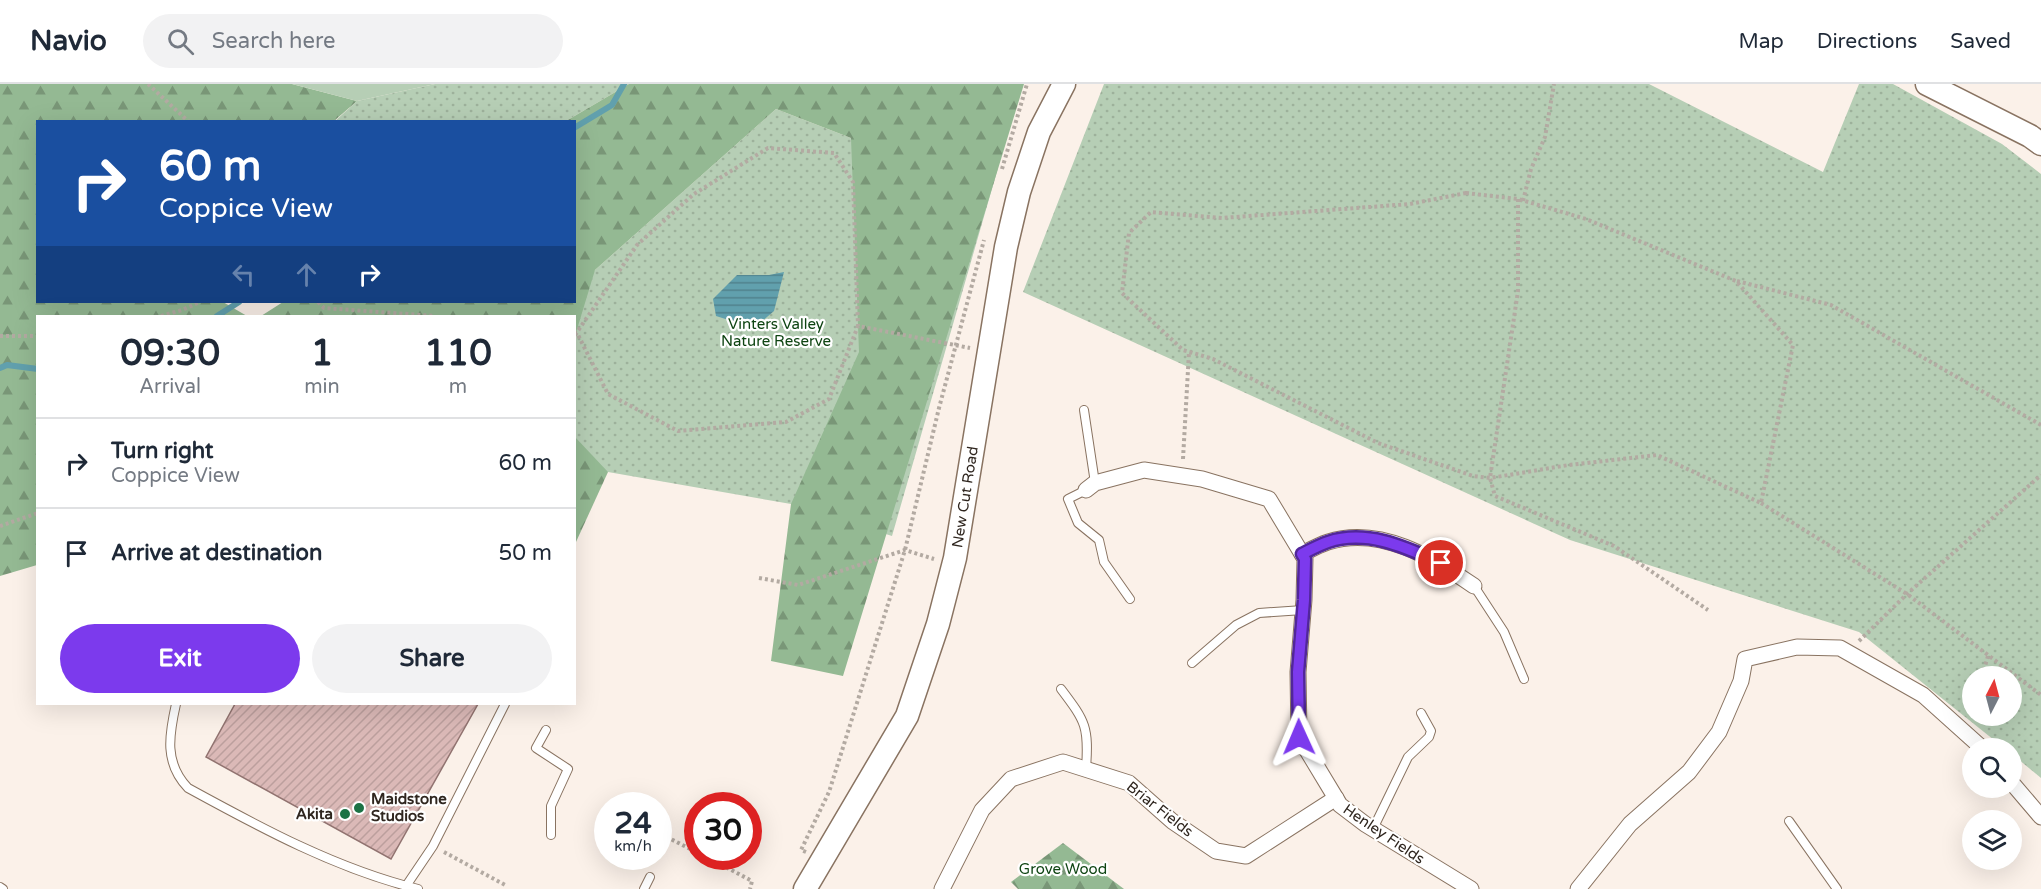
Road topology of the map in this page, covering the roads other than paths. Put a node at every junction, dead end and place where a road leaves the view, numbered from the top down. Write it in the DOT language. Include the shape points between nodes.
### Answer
graph roads {
  1 [pos="1064,84"];
  2 [pos="1927,84"];
  3 [pos="2041,144"];
  4 [pos="1084,410"];
  5 [pos="1091,487"];
  6 [pos="1302,554"];
  7 [pos="1474,586"];
  8 [pos="1130,599"];
  9 [pos="1303,610"];
  10 [pos="1192,663"];
  11 [pos="1524,679"];
  12 [pos="1061,689"];
  13 [pos="176,705"];
  14 [pos="504,705"];
  15 [pos="1420,713"];
  16 [pos="546,730"];
  17 [pos="1971,738"];
  18 [pos="1086,769"];
  19 [pos="2022,795"];
  20 [pos="1336,798"];
  21 [pos="2041,817"];
  22 [pos="1789,821"];
  23 [pos="1373,829"];
  24 [pos="551,835"];
  25 [pos="650,877"];
  26 [pos="406,886"];
  27 [pos="418,889"];
  28 [pos="644,889"];
  29 [pos="805,889"];
  30 [pos="942,889"];
  31 [pos="1471,889"];
  32 [pos="1578,889"];
  33 [pos="1837,889"];
  1 -- 29 [label="street, New Cut Road" via="1039,132 1006,247 954,565 938,624 907,716"];
  2 -- 3 [label="street"];
  4 -- 5 [label="lane"];
  5 -- 6 [label="street, Henley Fields" via="1144,470 1202,479 1269,499"];
  5 -- 8 [label="lane" via="1068,499 1078,523 1099,540 1104,562"];
  6 -- 7 [label="street" via="1329,542 1366,537 1405,546 1441,563"];
  6 -- 9 [label="street, Henley Fields"];
  7 -- 11 [label="lane" via="1504,632"];
  9 -- 10 [label="lane" via="1259,613 1236,625"];
  9 -- 20 [label="street, Henley Fields" via="1298,672 1299,737"];
  12 -- 18 [label="lane" via="1083,717"];
  13 -- 26 [label="lane" via="169,747 177,777 188,788 305,849"];
  14 -- 26 [label="lane" via="433,846"];
  15 -- 23 [label="lane" via="1431,731 1429,737 1408,757"];
  16 -- 24 [label="lane" via="536,748 568,769 551,806"];
  17 -- 32 [label="street" via="1923,695 1840,648 1797,647 1744,659 1741,681 1719,732 1689,772 1630,824"];
  18 -- 20 [label="street, Briar Fields" via="1129,783 1172,821 1216,851 1246,856"];
  18 -- 30 [label="street, Briar Fields" via="1063,762 1011,779 982,810"];
  19 -- 21 [label="street"];
  20 -- 23 [label="street, Henley Fields"];
  22 -- 33 [label="lane"];
  23 -- 31 [label="street, Henley Fields"];
  25 -- 28 [label="lane"];
  26 -- 27 [label="lane"];
}
